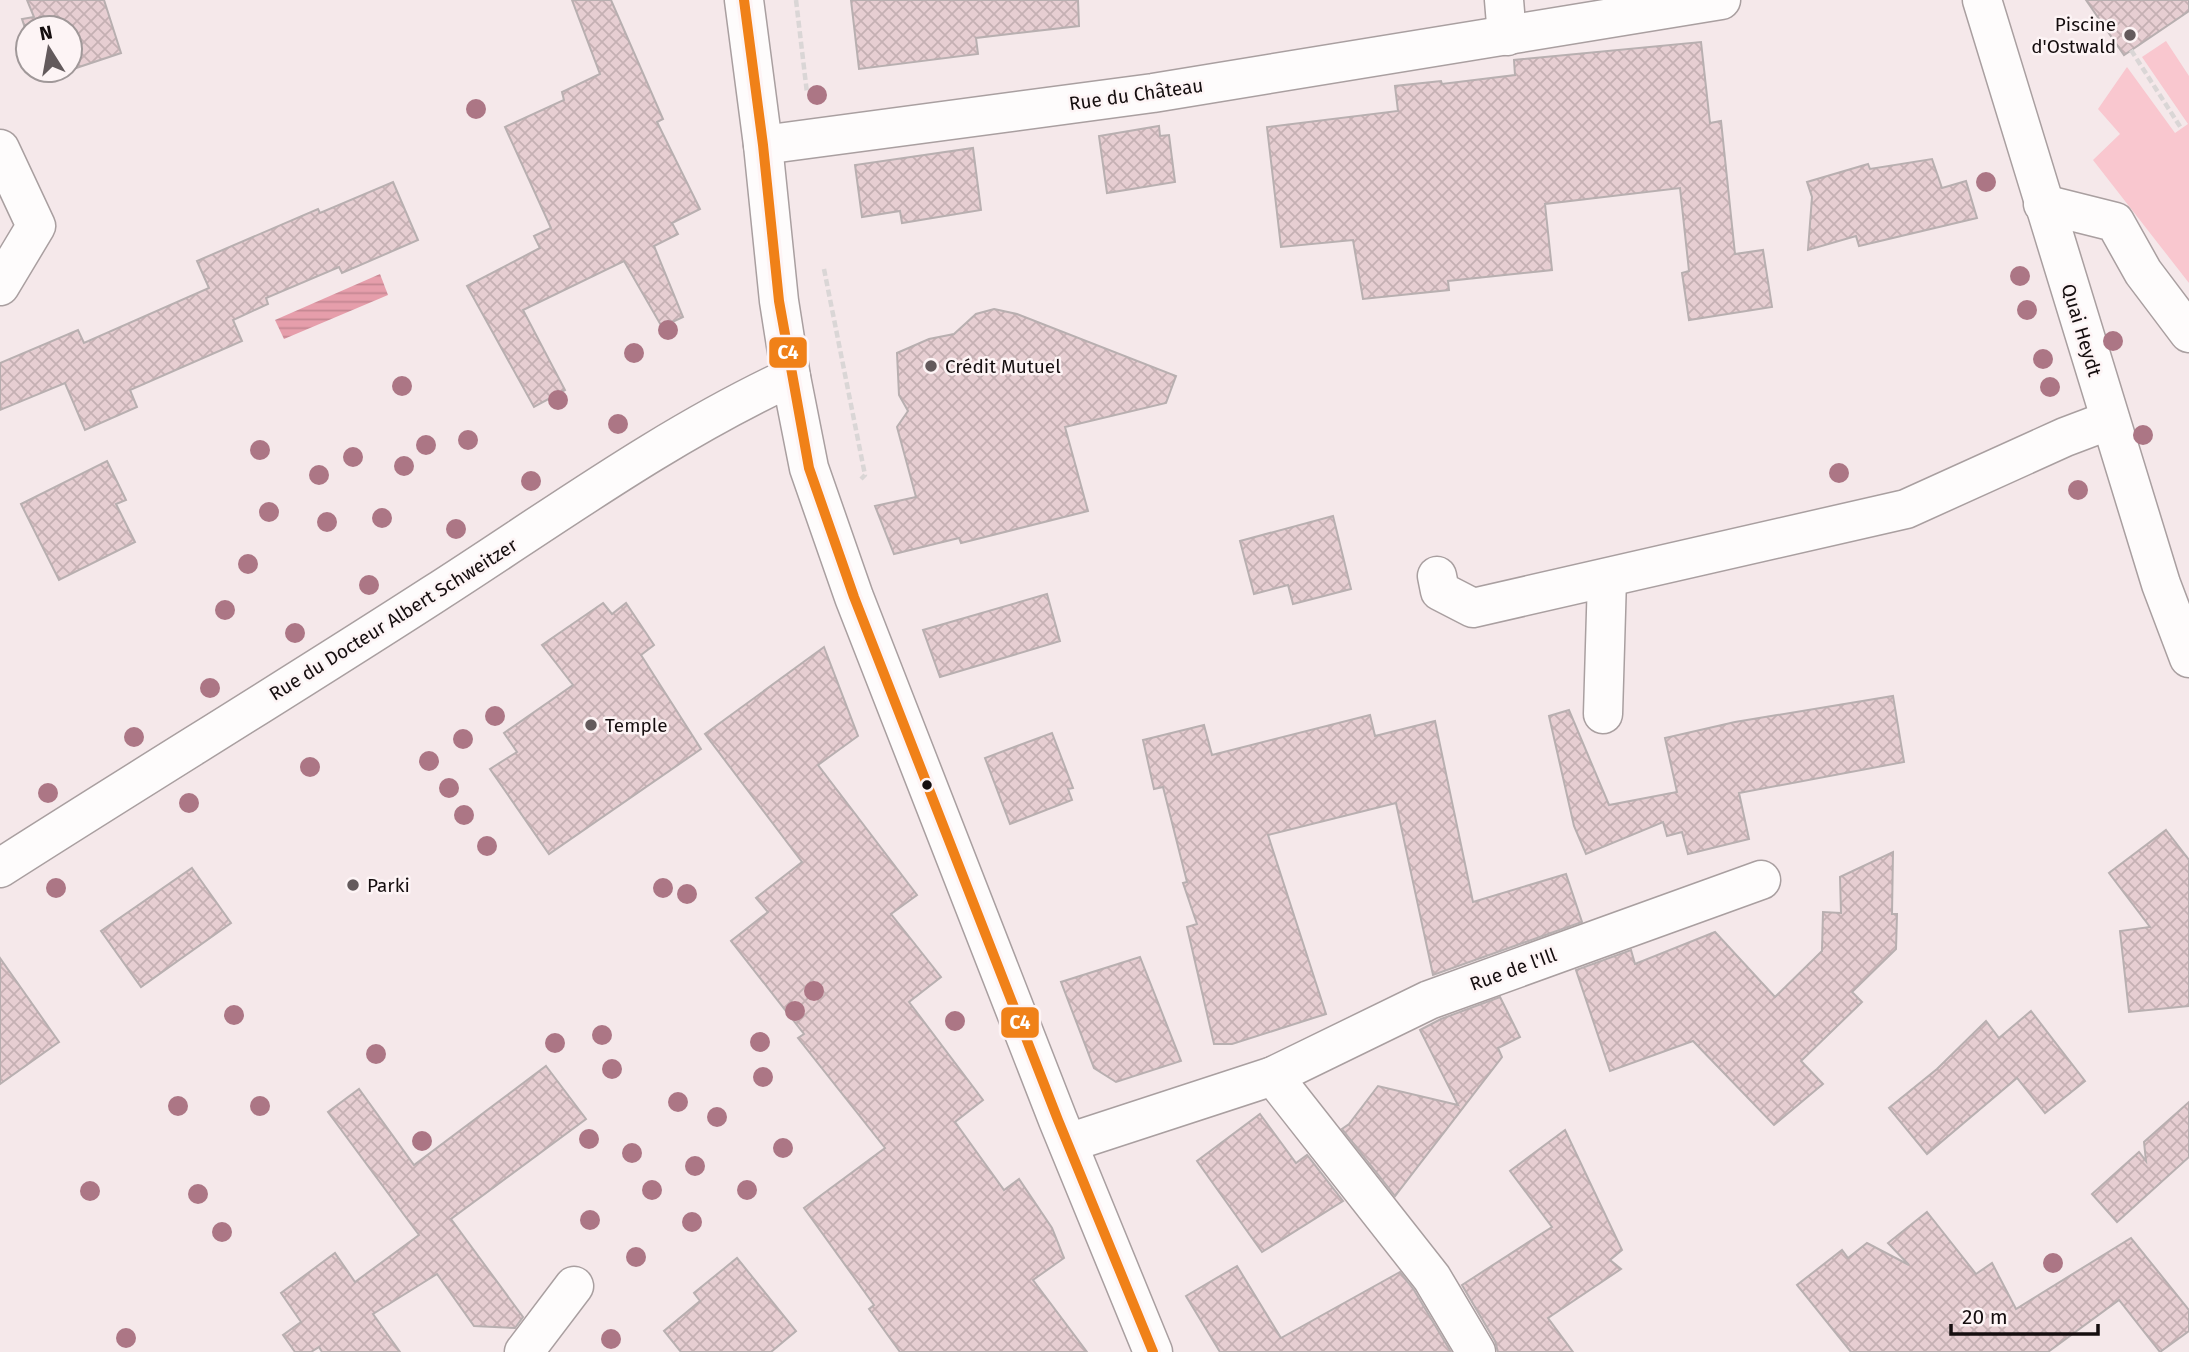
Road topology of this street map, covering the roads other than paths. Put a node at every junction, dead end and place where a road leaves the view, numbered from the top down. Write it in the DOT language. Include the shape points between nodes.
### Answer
graph roads {
  1 [pos="744,0"];
  2 [pos="1721,0"];
  3 [pos="1982,0"];
  4 [pos="1506,18"];
  5 [pos="763,145"];
  6 [pos="0,149"];
  7 [pos="2043,204"];
  8 [pos="0,286"];
  9 [pos="2189,333"];
  10 [pos="790,377"];
  11 [pos="2110,420"];
  12 [pos="1437,576"];
  13 [pos="1607,578"];
  14 [pos="2189,658"];
  15 [pos="1603,714"];
  16 [pos="0,868"];
  17 [pos="1761,880"];
  18 [pos="1273,1076"];
  19 [pos="1068,1143"];
  20 [pos="574,1286"];
  21 [pos="524,1352"];
  22 [pos="1153,1352"];
  23 [pos="1476,1352"];
  1 -- 5 [label="street"];
  2 -- 4 [label="street, Rue du Château"];
  3 -- 7 [label="street, Quai Heydt"];
  4 -- 5 [label="street, Rue du Château" via="1153,93"];
  5 -- 10 [label="street"];
  6 -- 8 [label="street" via="36,226"];
  7 -- 9 [label="street" via="2115,222 2143,272"];
  7 -- 11 [label="street, Quai Heydt"];
  10 -- 16 [label="street, Rue du Docteur Albert Schweitzer" via="676,436"];
  10 -- 19 [label="street" via="809,468 854,597"];
  11 -- 13 [label="street" via="1906,509"];
  11 -- 14 [label="street, Quai Heydt"];
  12 -- 13 [label="street" via="1440,592 1473,608"];
  13 -- 15 [label="street"];
  17 -- 18 [label="street, Rue de l'Ill" via="1429,1000"];
  18 -- 19 [label="street, Rue de l'Ill"];
  18 -- 23 [label="street" via="1432,1278"];
  19 -- 22 [label="street"];
  20 -- 21 [label="street"];
}
